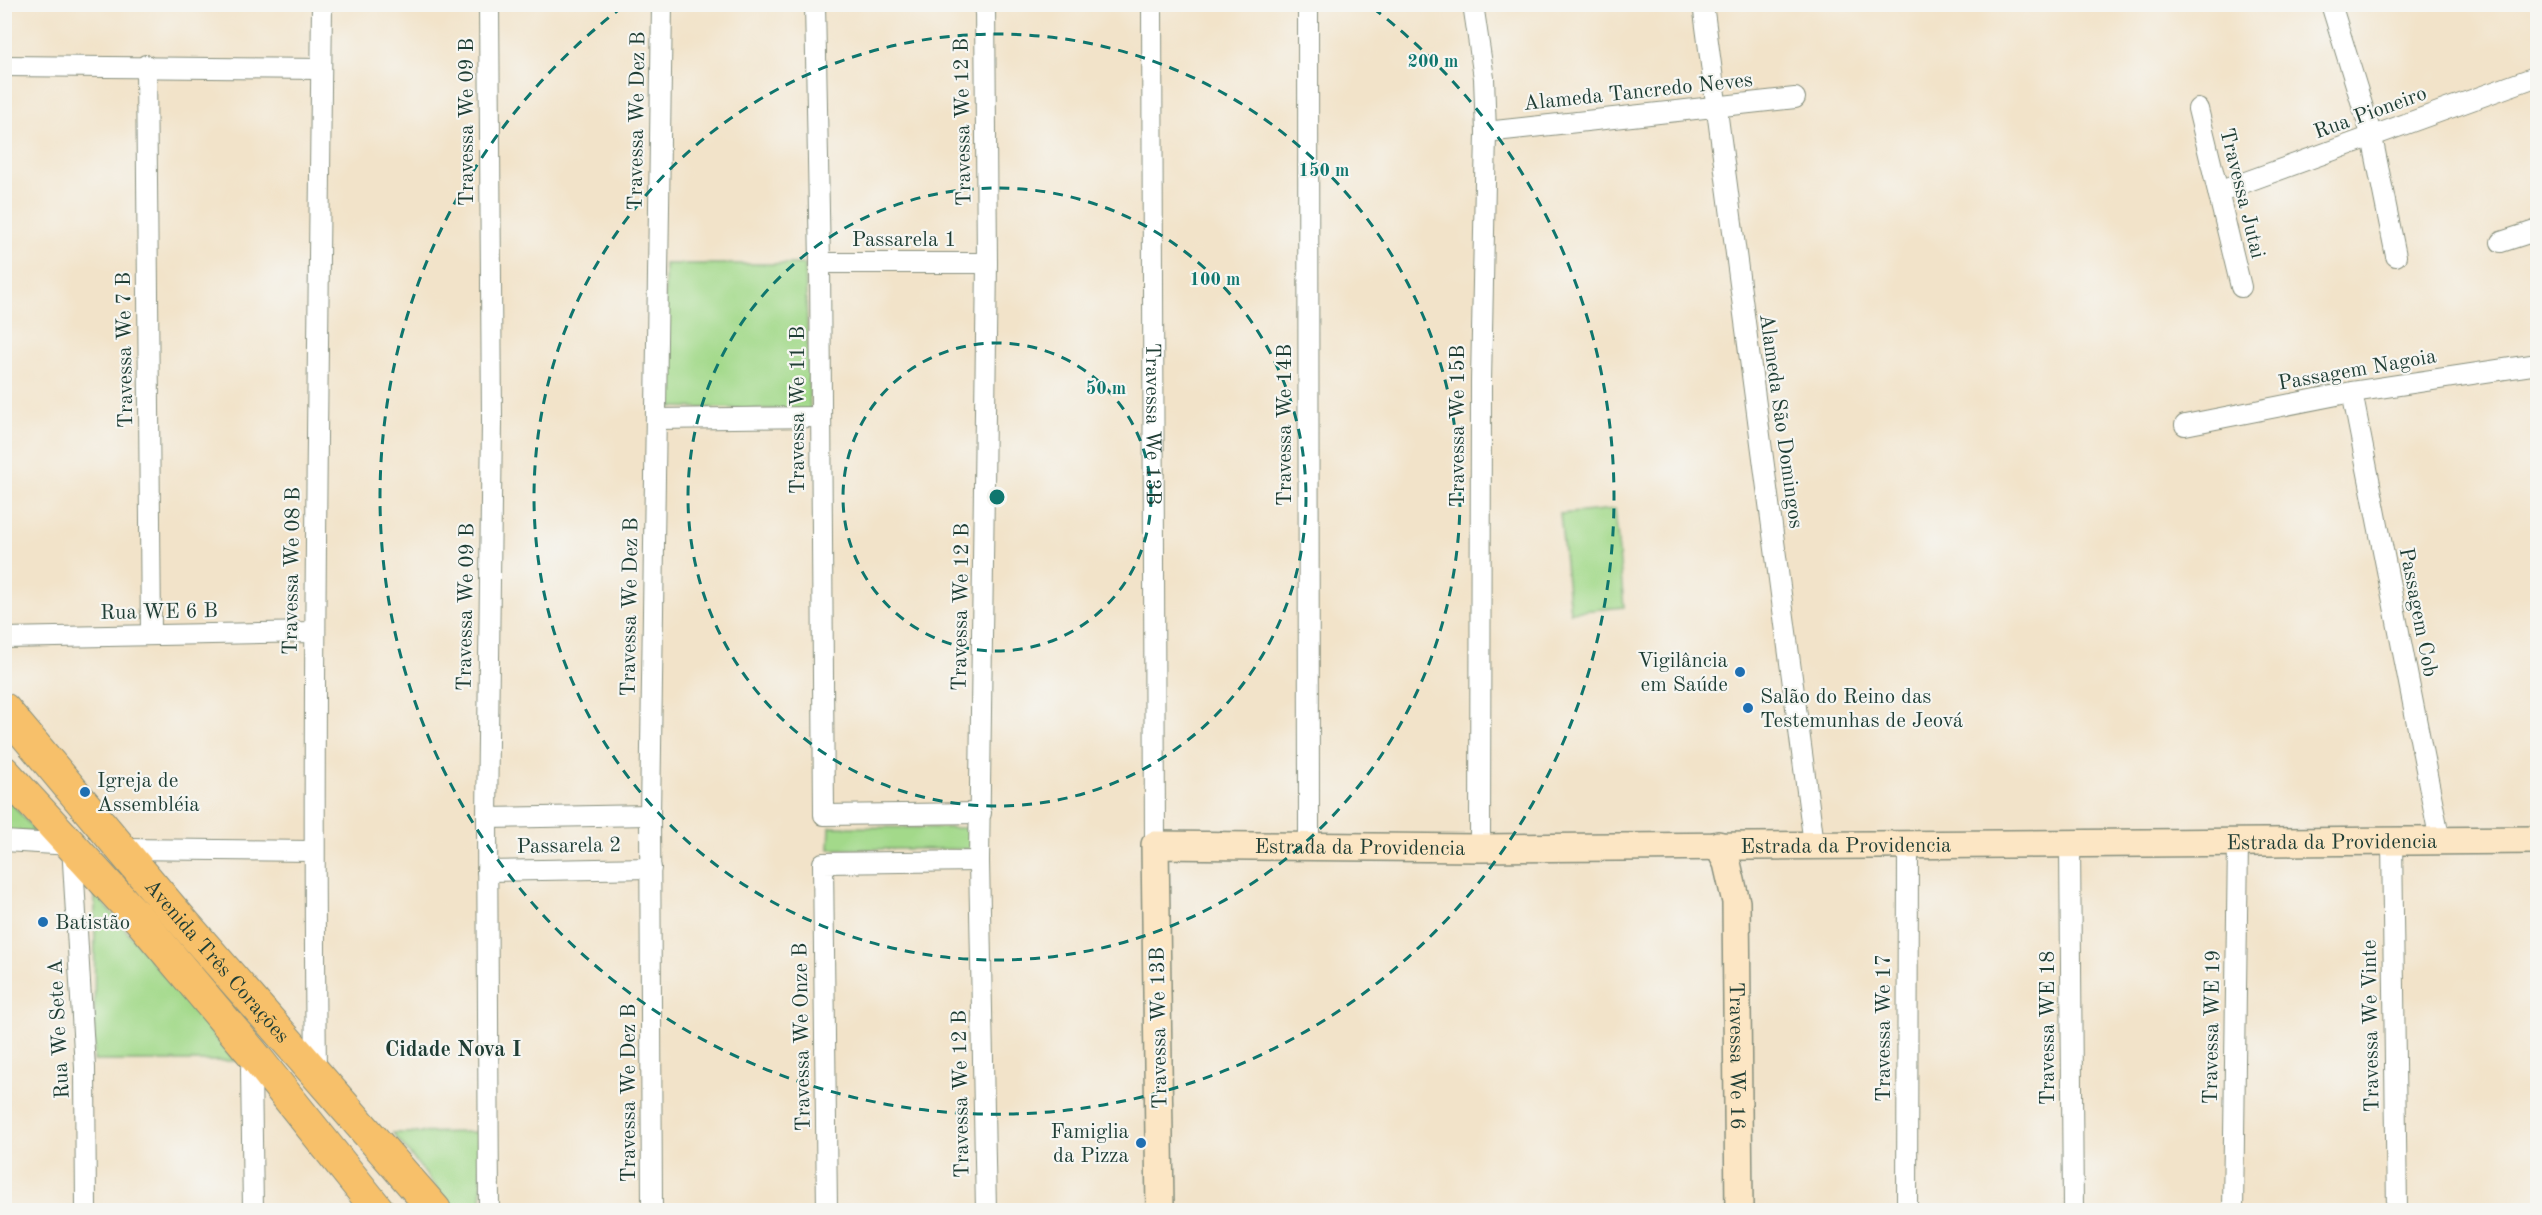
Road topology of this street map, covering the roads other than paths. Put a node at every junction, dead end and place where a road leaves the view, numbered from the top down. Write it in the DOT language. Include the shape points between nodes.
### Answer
graph roads {
  1 [pos="322,4"];
  2 [pos="489,4"];
  3 [pos="662,4"];
  4 [pos="815,4"];
  5 [pos="985,4"];
  6 [pos="1152,4"];
  7 [pos="1308,4"];
  8 [pos="1473,4"];
  9 [pos="1703,4"];
  10 [pos="2331,4"];
  11 [pos="146,65"];
  12 [pos="4,66"];
  13 [pos="321,69"];
  14 [pos="2538,76"];
  15 [pos="1795,98"];
  16 [pos="1716,108"];
  17 [pos="2198,109"];
  18 [pos="1486,132"];
  19 [pos="2372,137"];
  20 [pos="2218,192"];
  21 [pos="2538,230"];
  22 [pos="2501,242"];
  23 [pos="2396,256"];
  24 [pos="820,263"];
  25 [pos="987,263"];
  26 [pos="2241,287"];
  27 [pos="2538,364"];
  28 [pos="2352,393"];
  29 [pos="820,417"];
  30 [pos="656,419"];
  31 [pos="2185,425"];
  32 [pos="314,632"];
  33 [pos="151,635"];
  34 [pos="4,638"];
  35 [pos="4,709"];
  36 [pos="4,772"];
  37 [pos="981,813"];
  38 [pos="650,815"];
  39 [pos="487,818"];
  40 [pos="2538,840"];
  41 [pos="4,841"];
  42 [pos="116,841"];
  43 [pos="2392,841"];
  44 [pos="2440,841"];
  45 [pos="2238,843"];
  46 [pos="72,844"];
  47 [pos="1155,844"];
  48 [pos="1718,844"];
  49 [pos="1772,844"];
  50 [pos="1814,844"];
  51 [pos="2070,844"];
  52 [pos="1908,845"];
  53 [pos="1310,846"];
  54 [pos="1480,848"];
  55 [pos="313,851"];
  56 [pos="980,861"];
  57 [pos="651,868"];
  58 [pos="487,871"];
  59 [pos="1737,902"];
  60 [pos="258,1060"];
  61 [pos="316,1073"];
  62 [pos="86,1210"];
  63 [pos="253,1210"];
  64 [pos="378,1210"];
  65 [pos="435,1210"];
  66 [pos="489,1210"];
  67 [pos="652,1210"];
  68 [pos="826,1210"];
  69 [pos="986,1210"];
  70 [pos="1160,1210"];
  71 [pos="1738,1210"];
  72 [pos="1907,1210"];
  73 [pos="2073,1210"];
  74 [pos="2233,1210"];
  75 [pos="2397,1210"];
  1 -- 13 [label="street, Travessa We 08 B"];
  2 -- 39 [label="street, Travessa We 09 B" via="492,421"];
  3 -- 30 [label="street, Travessa We Dez B"];
  4 -- 24 [label="street, Travessa We 11 B"];
  5 -- 25 [label="street, Travessa We 12 B"];
  6 -- 47 [label="street, Travessa We 13B"];
  7 -- 53 [label="street, Travessa We 14B"];
  8 -- 18 [label="street, Travessa We 15B" via="1484,78"];
  9 -- 16 [label="street, Alameda São Domingos"];
  10 -- 19 [label="street"];
  11 -- 12 [label="street"];
  11 -- 13 [label="street"];
  11 -- 33 [label="street, Travessa We 7 B"];
  13 -- 32 [label="street, Travessa We 08 B"];
  14 -- 19 [label="street, Rua Pioneiro"];
  15 -- 16 [label="street, Alameda Tancredo Neves"];
  16 -- 18 [label="street, Alameda Tancredo Neves"];
  16 -- 50 [label="street, Alameda São Domingos"];
  17 -- 20 [label="street, Travessa Jutai"];
  18 -- 54 [label="street, Travessa We 15B"];
  19 -- 20 [label="street, Rua Pioneiro"];
  19 -- 23 [label="street"];
  20 -- 26 [label="street, Travessa Jutai"];
  21 -- 22 [label="street"];
  24 -- 25 [label="street, Passarela 1"];
  24 -- 29 [label="street, Travessa We 11 B"];
  25 -- 37 [label="street, Travessa We 12 B"];
  27 -- 28 [label="street, Passagem Nagoia"];
  28 -- 31 [label="street, Passagem Nagoia"];
  28 -- 44 [label="street, Passagem Cob"];
  29 -- 30 [label="street"];
  29 -- 37 [label="street, Travessa We 11 B" via="824,815"];
  30 -- 38 [label="street, Travessa We Dez B"];
  32 -- 33 [label="street, Rua WE 6 B"];
  32 -- 55 [label="street, Travessa We 08 B"];
  33 -- 34 [label="street, Rua WE 6 B"];
  35 -- 42 [label="main road, Avenida Três Corações"];
  36 -- 46 [label="main road, Avenida Três Corações"];
  37 -- 56 [label="street, Travessa We 12 B"];
  38 -- 39 [label="street, Passarela 2"];
  38 -- 57 [label="street, Travessa We Dez B"];
  39 -- 58 [label="street, Travessa We 09 B"];
  40 -- 44 [label="main road, Estrada da Providencia"];
  41 -- 46 [label="street"];
  42 -- 46 [label="main road"];
  42 -- 55 [label="street"];
  42 -- 61 [label="main road, Avenida Três Corações"];
  43 -- 44 [label="main road, Estrada da Providencia"];
  43 -- 45 [label="main road, Estrada da Providencia"];
  43 -- 75 [label="street, Travessa We Vinte"];
  45 -- 51 [label="main road, Estrada da Providencia"];
  45 -- 74 [label="street, Travessa WE 19"];
  46 -- 60 [label="main road, Avenida Três Corações"];
  46 -- 62 [label="street, Rua We Sete A" via="85,1068"];
  47 -- 53 [label="main road, Estrada da Providencia"];
  47 -- 70 [label="main road, Travessa We 13B"];
  48 -- 49 [label="main road, Estrada da Providencia"];
  48 -- 54 [label="main road, Estrada da Providencia"];
  48 -- 59 [label="main road"];
  49 -- 50 [label="main road, Estrada da Providencia"];
  49 -- 59 [label="main road" via="1752,861"];
  50 -- 52 [label="main road, Estrada da Providencia"];
  51 -- 52 [label="main road, Estrada da Providencia"];
  51 -- 73 [label="street, Travessa WE 18"];
  52 -- 72 [label="street, Travessa We 17"];
  53 -- 54 [label="main road, Estrada da Providencia"];
  55 -- 61 [label="street, Travessa We 08 B"];
  56 -- 68 [label="street, Travessa We Onze B" via="824,863"];
  56 -- 69 [label="street, Travessa We 12 B"];
  57 -- 58 [label="street, Passarela 2"];
  57 -- 67 [label="street, Travessa We Dez B"];
  58 -- 66 [label="street, Travessa We 09 B"];
  59 -- 71 [label="main road, Travessa We 16"];
  60 -- 63 [label="street" via="251,1068"];
  60 -- 64 [label="main road, Avenida Três Corações"];
  61 -- 65 [label="main road, Avenida Três Corações"];
}
